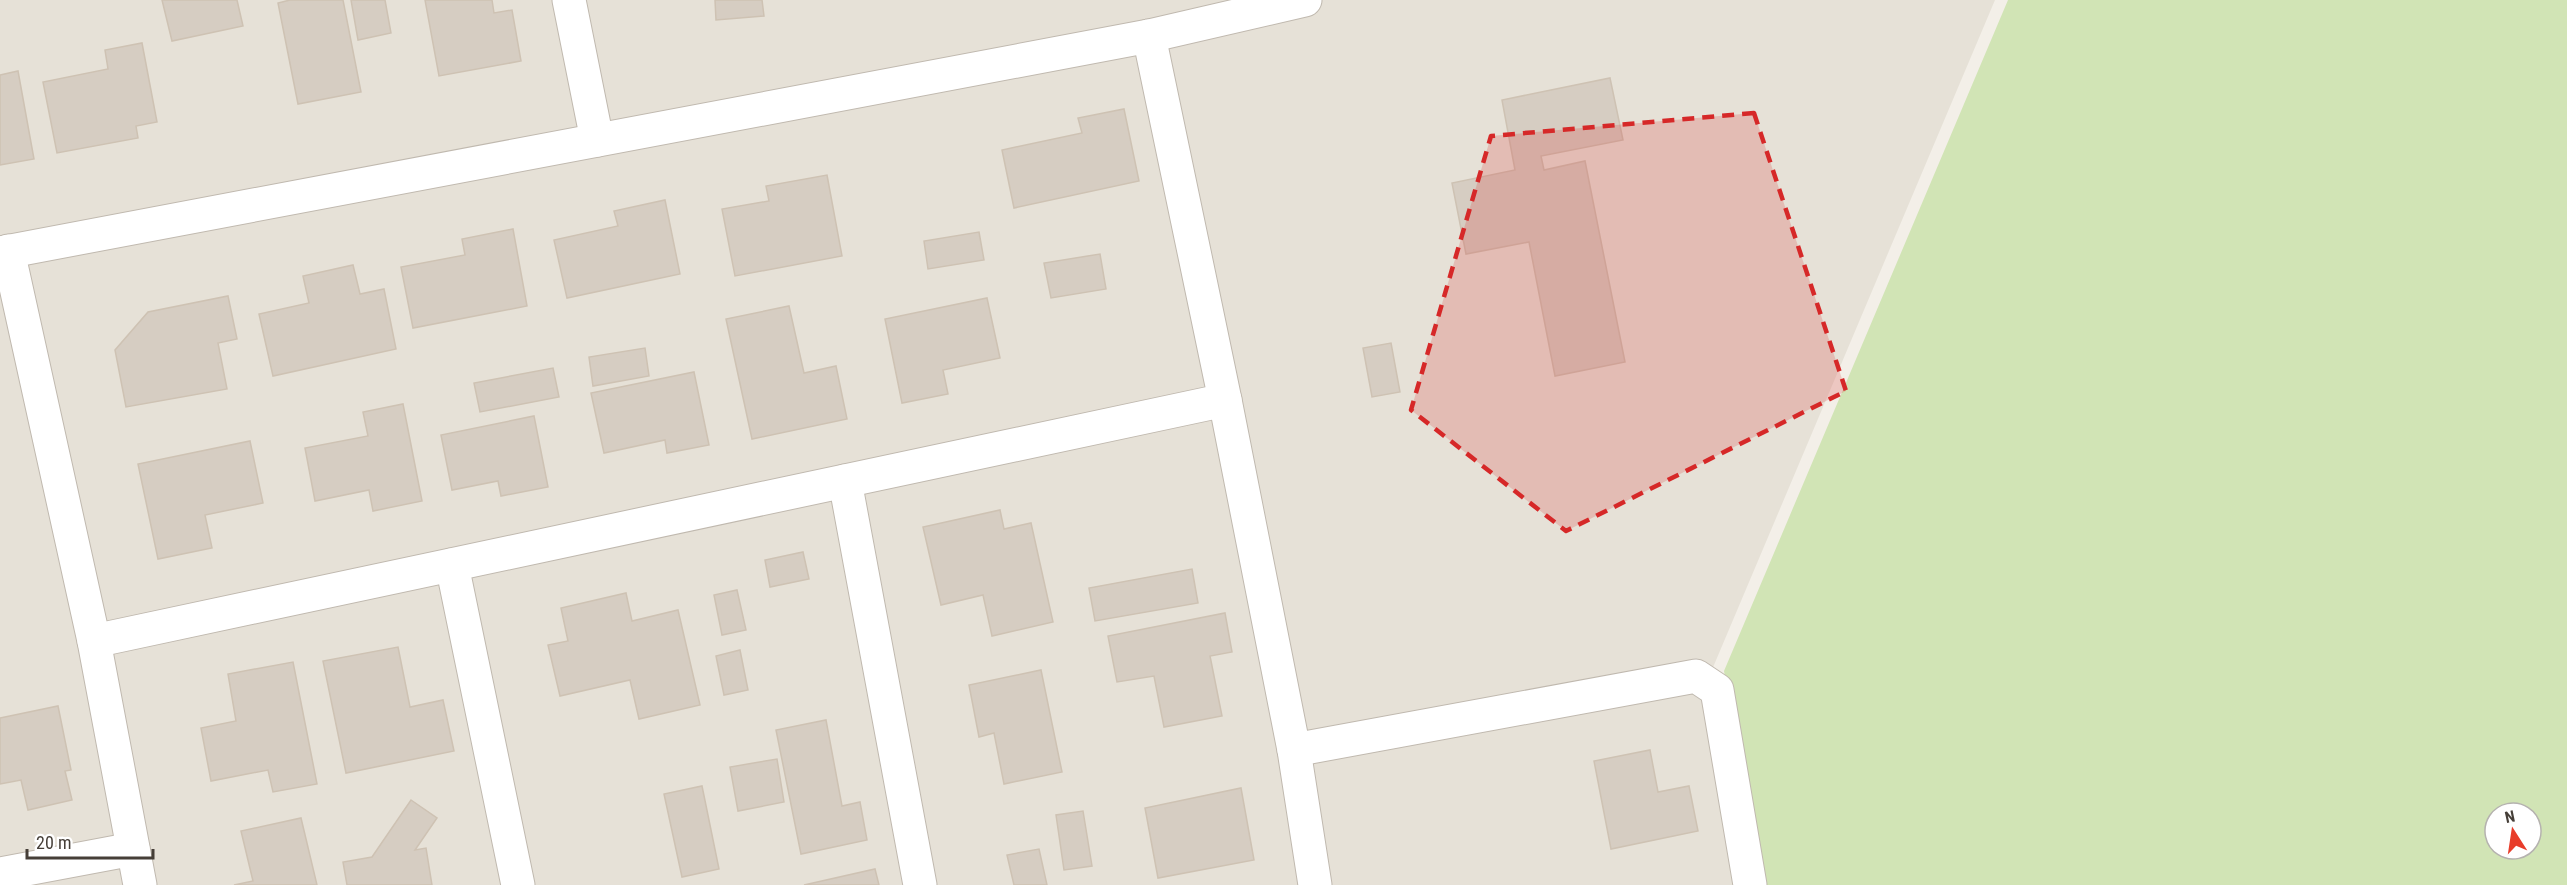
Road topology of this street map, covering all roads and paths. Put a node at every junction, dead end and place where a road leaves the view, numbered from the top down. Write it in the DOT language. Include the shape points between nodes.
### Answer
graph roads {
  1 [pos="569,0"];
  2 [pos="1305,0"];
  3 [pos="1149,36"];
  4 [pos="597,140"];
  5 [pos="4,252"];
  6 [pos="1225,400"];
  7 [pos="845,481"];
  8 [pos="452,565"];
  9 [pos="94,641"];
  10 [pos="1294,750"];
  11 [pos="133,849"];
  12 [pos="0,874"];
  13 [pos="140,885"];
  14 [pos="518,885"];
  15 [pos="920,885"];
  16 [pos="1315,885"];
  17 [pos="1749,885"];
  1 -- 4 [label="street"];
  2 -- 3 [label="street"];
  3 -- 4 [label="street"];
  3 -- 6 [label="street"];
  4 -- 5 [label="street"];
  5 -- 9 [label="street"];
  6 -- 7 [label="street"];
  6 -- 10 [label="street"];
  7 -- 8 [label="street"];
  7 -- 15 [label="street"];
  8 -- 9 [label="street"];
  8 -- 14 [label="street"];
  9 -- 11 [label="street"];
  10 -- 16 [label="street"];
  10 -- 17 [label="street" via="1696,675 1717,690"];
  11 -- 12 [label="street"];
  11 -- 13 [label="street"];
}
